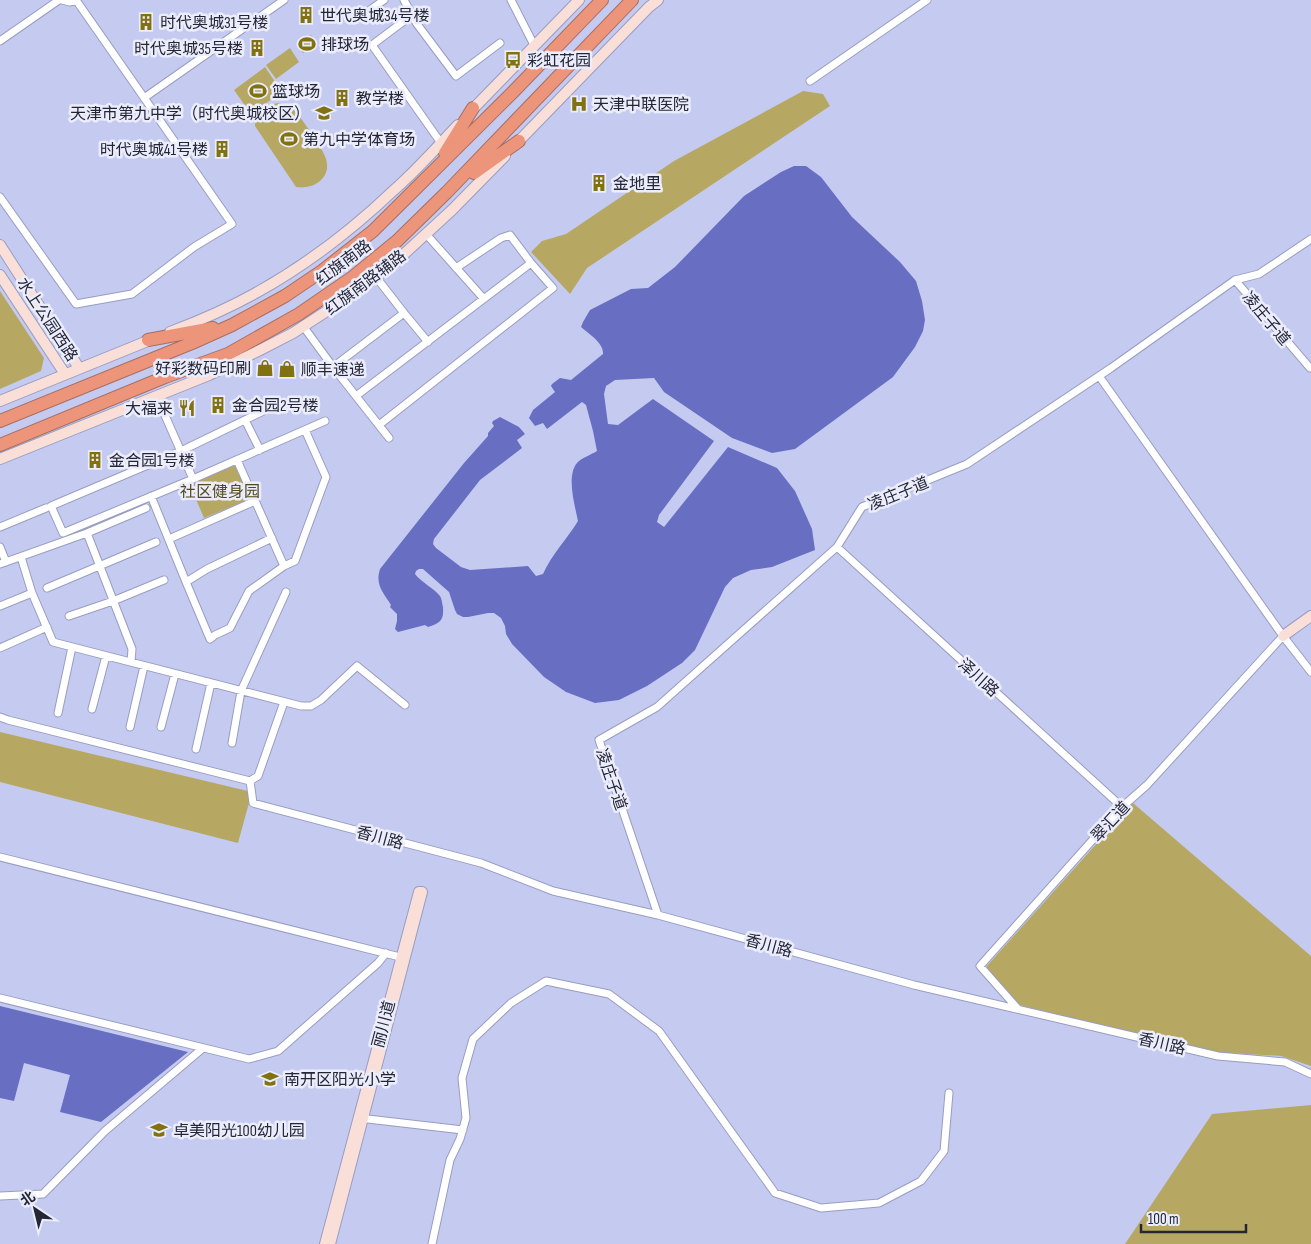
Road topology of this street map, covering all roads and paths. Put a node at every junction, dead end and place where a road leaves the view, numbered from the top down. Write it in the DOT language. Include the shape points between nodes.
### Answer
graph roads {
  1 [pos="61,0"];
  2 [pos="76,0"];
  3 [pos="284,0"];
  4 [pos="384,0"];
  5 [pos="404,0"];
  6 [pos="511,0"];
  7 [pos="578,0"];
  8 [pos="602,0"];
  9 [pos="632,0"];
  10 [pos="658,0"];
  11 [pos="927,0"];
  12 [pos="412,15"];
  13 [pos="359,18"];
  14 [pos="0,41"];
  15 [pos="500,43"];
  16 [pos="534,45"];
  17 [pos="810,81"];
  18 [pos="144,98"];
  19 [pos="473,108"];
  20 [pos="519,142"];
  21 [pos="441,143"];
  22 [pos="432,172"];
  23 [pos="447,192"];
  24 [pos="0,197"];
  25 [pos="426,234"];
  26 [pos="1311,239"];
  27 [pos="0,245"];
  28 [pos="530,263"];
  29 [pos="456,268"];
  30 [pos="0,275"];
  31 [pos="376,277"];
  32 [pos="1235,280"];
  33 [pos="484,299"];
  34 [pos="404,313"];
  35 [pos="232,325"];
  36 [pos="303,326"];
  37 [pos="148,340"];
  38 [pos="428,342"];
  39 [pos="333,367"];
  40 [pos="79,368"];
  41 [pos="1311,368"];
  42 [pos="65,374"];
  43 [pos="1099,376"];
  44 [pos="156,396"];
  45 [pos="356,396"];
  46 [pos="0,400"];
  47 [pos="282,402"];
  48 [pos="245,420"];
  49 [pos="0,421"];
  50 [pos="325,421"];
  51 [pos="379,425"];
  52 [pos="305,430"];
  53 [pos="389,438"];
  54 [pos="0,446"];
  55 [pos="260,450"];
  56 [pos="180,451"];
  57 [pos="0,459"];
  58 [pos="237,460"];
  59 [pos="193,479"];
  60 [pos="151,496"];
  61 [pos="256,501"];
  62 [pos="46,508"];
  63 [pos="146,508"];
  64 [pos="0,527"];
  65 [pos="87,533"];
  66 [pos="272,538"];
  67 [pos="169,539"];
  68 [pos="156,542"];
  69 [pos="0,547"];
  70 [pos="837,547"];
  71 [pos="21,557"];
  72 [pos="3,563"];
  73 [pos="100,566"];
  74 [pos="284,566"];
  75 [pos="164,580"];
  76 [pos="186,582"];
  77 [pos="46,588"];
  78 [pos="286,592"];
  79 [pos="32,593"];
  80 [pos="114,601"];
  81 [pos="0,606"];
  82 [pos="69,616"];
  83 [pos="1311,616"];
  84 [pos="47,628"];
  85 [pos="1283,636"];
  86 [pos="72,647"];
  87 [pos="0,648"];
  88 [pos="106,656"];
  89 [pos="130,662"];
  90 [pos="144,666"];
  91 [pos="1311,672"];
  92 [pos="175,674"];
  93 [pos="211,683"];
  94 [pos="241,691"];
  95 [pos="284,702"];
  96 [pos="405,705"];
  97 [pos="92,709"];
  98 [pos="58,713"];
  99 [pos="0,717"];
  100 [pos="161,727"];
  101 [pos="130,728"];
  102 [pos="232,744"];
  103 [pos="196,748"];
  104 [pos="250,781"];
  105 [pos="1122,807"];
  106 [pos="0,857"];
  107 [pos="420,892"];
  108 [pos="658,915"];
  109 [pos="386,953"];
  110 [pos="403,957"];
  111 [pos="0,998"];
  112 [pos="1018,1009"];
  113 [pos="203,1048"];
  114 [pos="1311,1074"];
  115 [pos="949,1093"];
  116 [pos="361,1118"];
  117 [pos="463,1130"];
  118 [pos="0,1196"];
  119 [pos="325,1244"];
  120 [pos="330,1244"];
  121 [pos="432,1244"];
  1 -- 2 [label="street"];
  1 -- 14 [label="street"];
  2 -- 18 [label="street"];
  3 -- 18 [label="street"];
  4 -- 13 [label="street"];
  5 -- 12 [label="street"];
  6 -- 16 [label="street"];
  7 -- 16 [label="main road"];
  8 -- 22 [label="highway, 红旗南路"];
  9 -- 23 [label="highway, 红旗南路"];
  10 -- 20 [label="main road, 红旗南路辅路"];
  11 -- 17 [label="street"];
  12 -- 15 [label="street" via="456,76"];
  12 -- 21 [label="street" via="372,45"];
  16 -- 19 [label="main road"];
  18 -- 24 [label="street" via="232,224 194,247 132,294 76,304"];
  19 -- 21 [label="main road"];
  19 -- 22 [label="highway"];
  20 -- 23 [label="highway"];
  20 -- 25 [label="main road, 红旗南路辅路"];
  21 -- 37 [label="main road" via="370,212 294,270 236,303"];
  22 -- 35 [label="highway, 红旗南路" via="373,231 322,271"];
  23 -- 54 [label="highway, 红旗南路" via="397,241 353,277 228,354"];
  25 -- 29 [label="street"];
  25 -- 31 [label="main road, 红旗南路辅路"];
  26 -- 32 [label="street" via="1259,274"];
  27 -- 40 [label="main road, 水上公园西路"];
  28 -- 29 [label="street" via="510,235 500,238"];
  28 -- 33 [label="street"];
  28 -- 51 [label="street" via="553,288"];
  29 -- 33 [label="street"];
  30 -- 42 [label="main road, 水上公园西路"];
  31 -- 34 [label="street"];
  31 -- 36 [label="main road, 红旗南路辅路"];
  32 -- 41 [label="street, 凌庄子道"];
  32 -- 43 [label="street, 凌庄子道"];
  33 -- 38 [label="street"];
  34 -- 38 [label="street"];
  34 -- 39 [label="street"];
  35 -- 37 [label="highway"];
  35 -- 49 [label="highway, 红旗南路"];
  36 -- 39 [label="street"];
  36 -- 44 [label="main road, 红旗南路辅路" via="209,375"];
  37 -- 40 [label="main road"];
  38 -- 45 [label="street"];
  39 -- 45 [label="street"];
  40 -- 42 [label="main road"];
  42 -- 46 [label="main road"];
  43 -- 70 [label="street, 凌庄子道" via="967,464 862,507"];
  43 -- 85 [label="street"];
  44 -- 56 [label="street"];
  44 -- 57 [label="main road, 红旗南路辅路"];
  45 -- 51 [label="street"];
  47 -- 48 [label="street"];
  48 -- 55 [label="street"];
  48 -- 56 [label="street"];
  50 -- 52 [label="street"];
  51 -- 53 [label="street"];
  52 -- 55 [label="street"];
  52 -- 74 [label="street" via="326,477 295,561"];
  55 -- 58 [label="street"];
  56 -- 59 [label="street"];
  56 -- 60 [label="street" via="51,506 63,533"];
  58 -- 59 [label="street"];
  58 -- 61 [label="street"];
  59 -- 60 [label="street"];
  60 -- 67 [label="street"];
  61 -- 66 [label="street"];
  61 -- 67 [label="street"];
  62 -- 64 [label="street"];
  63 -- 65 [label="street"];
  65 -- 71 [label="street"];
  65 -- 73 [label="street"];
  66 -- 74 [label="street"];
  66 -- 76 [label="street"];
  67 -- 76 [label="street"];
  68 -- 73 [label="street"];
  69 -- 72 [label="street"];
  70 -- 105 [label="street, 泽川路"];
  70 -- 108 [label="street, 凌庄子道" via="657,707 599,740"];
  71 -- 72 [label="street"];
  71 -- 79 [label="street"];
  73 -- 77 [label="street"];
  73 -- 80 [label="street"];
  74 -- 76 [label="street" via="249,591 230,628 210,639"];
  75 -- 80 [label="street"];
  78 -- 94 [label="street"];
  79 -- 81 [label="street"];
  79 -- 84 [label="street"];
  80 -- 82 [label="street"];
  80 -- 89 [label="street" via="132,649"];
  83 -- 85 [label="main road"];
  84 -- 86 [label="street" via="53,642"];
  84 -- 87 [label="street"];
  85 -- 91 [label="street"];
  85 -- 105 [label="street, 翠汇道" via="1147,785"];
  86 -- 88 [label="street"];
  86 -- 98 [label="street"];
  88 -- 89 [label="street"];
  88 -- 97 [label="street"];
  89 -- 90 [label="street"];
  90 -- 92 [label="street"];
  90 -- 101 [label="street"];
  92 -- 93 [label="street"];
  92 -- 100 [label="street"];
  93 -- 94 [label="street"];
  93 -- 103 [label="street"];
  94 -- 95 [label="street"];
  94 -- 102 [label="street"];
  95 -- 96 [label="street" via="311,706 357,666"];
  95 -- 104 [label="street" via="258,776"];
  99 -- 104 [label="street"];
  104 -- 108 [label="street, 香川路" via="253,803 482,863 553,891"];
  105 -- 112 [label="street, 翠汇道" via="980,966"];
  106 -- 109 [label="street"];
  107 -- 110 [label="main road, 丽川道"];
  108 -- 112 [label="street, 香川路" via="914,985"];
  109 -- 110 [label="street"];
  109 -- 113 [label="street" via="278,1051 249,1059"];
  110 -- 116 [label="main road, 丽川道"];
  111 -- 113 [label="street"];
  112 -- 114 [label="street, 香川路" via="1218,1056 1285,1062"];
  113 -- 118 [label="street" via="105,1131 43,1194"];
  115 -- 117 [label="street" via="944,1151 921,1181 879,1203 821,1208 775,1194 660,1031 609,994 546,981 512,1003 473,1039 462,1078 466,1118"];
  116 -- 117 [label="street"];
  116 -- 119 [label="main road, 丽川道"];
  116 -- 120 [label="main road, 丽川道"];
  117 -- 121 [label="street" via="450,1160"];
}
